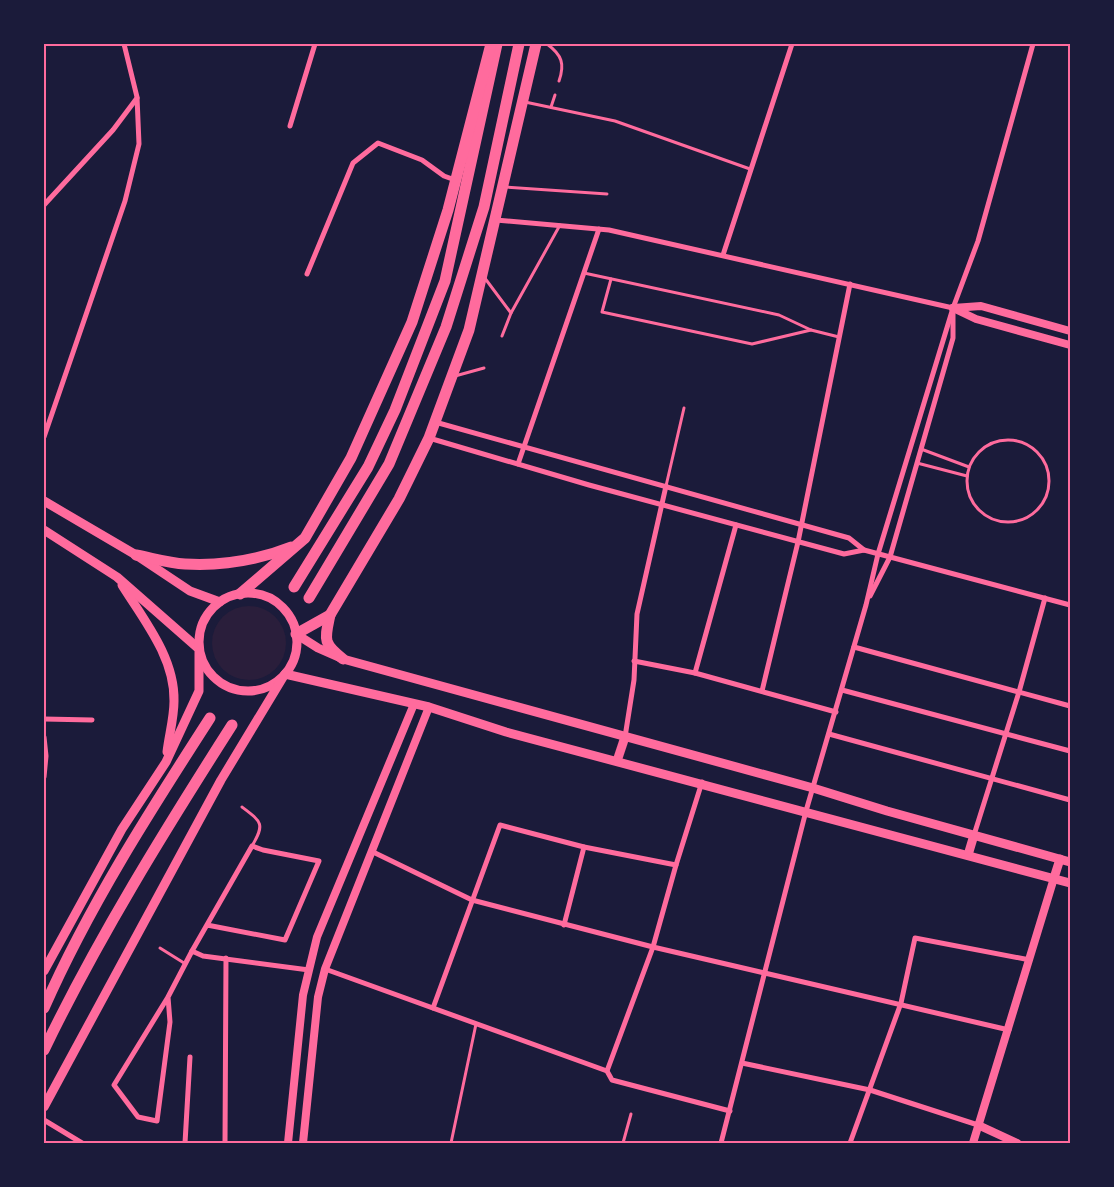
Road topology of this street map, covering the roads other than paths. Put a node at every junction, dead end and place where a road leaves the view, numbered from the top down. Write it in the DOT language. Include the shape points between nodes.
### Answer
graph roads {
  1 [pos="124,44"];
  2 [pos="315,44"];
  3 [pos="491,44"];
  4 [pos="497,44"];
  5 [pos="519,44"];
  6 [pos="536,44"];
  7 [pos="547,44"];
  8 [pos="792,44"];
  9 [pos="1033,44"];
  10 [pos="560,81"];
  11 [pos="555,95"];
  12 [pos="137,97"];
  13 [pos="524,101"];
  14 [pos="551,107"];
  15 [pos="290,126"];
  16 [pos="751,169"];
  17 [pos="455,180"];
  18 [pos="504,187"];
  19 [pos="607,194"];
  20 [pos="44,205"];
  21 [pos="496,220"];
  22 [pos="560,225"];
  23 [pos="599,229"];
  24 [pos="723,255"];
  25 [pos="584,273"];
  26 [pos="307,274"];
  27 [pos="483,276"];
  28 [pos="611,279"];
  29 [pos="850,284"];
  30 [pos="953,308"];
  31 [pos="511,313"];
  32 [pos="811,330"];
  33 [pos="1070,331"];
  34 [pos="502,336"];
  35 [pos="839,337"];
  36 [pos="1070,345"];
  37 [pos="484,368"];
  38 [pos="452,376"];
  39 [pos="684,408"];
  40 [pos="435,422"];
  41 [pos="45,427"];
  42 [pos="44,437"];
  43 [pos="429,438"];
  44 [pos="524,447"];
  45 [pos="921,449"];
  46 [pos="917,463"];
  47 [pos="518,464"];
  48 [pos="969,466"];
  49 [pos="967,476"];
  50 [pos="666,486"];
  51 [pos="44,501"];
  52 [pos="661,505"];
  53 [pos="800,523"];
  54 [pos="736,525"];
  55 [pos="44,530"];
  56 [pos="305,538"];
  57 [pos="798,542"];
  58 [pos="864,550"];
  59 [pos="878,554"];
  60 [pos="136,555"];
  61 [pos="890,556"];
  62 [pos="117,576"];
  63 [pos="294,587"];
  64 [pos="240,594"];
  65 [pos="309,598"];
  66 [pos="1045,598"];
  67 [pos="220,602"];
  68 [pos="866,604"];
  69 [pos="1070,605"];
  70 [pos="330,615"];
  71 [pos="296,634"];
  72 [pos="854,647"];
  73 [pos="199,649"];
  74 [pos="343,659"];
  75 [pos="634,661"];
  76 [pos="695,673"];
  77 [pos="286,674"];
  78 [pos="842,690"];
  79 [pos="762,691"];
  80 [pos="1019,692"];
  81 [pos="414,704"];
  82 [pos="1070,706"];
  83 [pos="429,707"];
  84 [pos="836,712"];
  85 [pos="210,718"];
  86 [pos="44,719"];
  87 [pos="92,720"];
  88 [pos="232,726"];
  89 [pos="829,734"];
  90 [pos="1006,734"];
  91 [pos="44,736"];
  92 [pos="625,737"];
  93 [pos="1070,752"];
  94 [pos="617,761"];
  95 [pos="166,762"];
  96 [pos="44,777"];
  97 [pos="992,778"];
  98 [pos="702,782"];
  99 [pos="813,788"];
  100 [pos="1070,800"];
  101 [pos="242,807"];
  102 [pos="806,811"];
  103 [pos="974,835"];
  104 [pos="252,846"];
  105 [pos="584,847"];
  106 [pos="371,851"];
  107 [pos="968,855"];
  108 [pos="1060,859"];
  109 [pos="1070,862"];
  110 [pos="676,865"];
  111 [pos="1054,878"];
  112 [pos="1070,882"];
  113 [pos="472,900"];
  114 [pos="207,924"];
  115 [pos="564,924"];
  116 [pos="653,947"];
  117 [pos="160,948"];
  118 [pos="192,951"];
  119 [pos="226,958"];
  120 [pos="1030,960"];
  121 [pos="184,963"];
  122 [pos="325,969"];
  123 [pos="309,970"];
  124 [pos="44,971"];
  125 [pos="766,972"];
  126 [pos="168,997"];
  127 [pos="901,1004"];
  128 [pos="44,1008"];
  129 [pos="434,1008"];
  130 [pos="476,1023"];
  131 [pos="1010,1030"];
  132 [pos="44,1050"];
  133 [pos="190,1057"];
  134 [pos="742,1063"];
  135 [pos="607,1071"];
  136 [pos="870,1090"];
  137 [pos="44,1108"];
  138 [pos="730,1111"];
  139 [pos="631,1114"];
  140 [pos="44,1120"];
  141 [pos="978,1125"];
  142 [pos="82,1143"];
  143 [pos="185,1143"];
  144 [pos="225,1143"];
  145 [pos="288,1143"];
  146 [pos="303,1143"];
  147 [pos="452,1143"];
  148 [pos="623,1143"];
  149 [pos="722,1143"];
  150 [pos="850,1143"];
  151 [pos="974,1143"];
  152 [pos="1017,1143"];
  1 -- 12 [label="street"];
  2 -- 15 [label="street"];
  3 -- 17 [label="highway"];
  4 -- 63 [label="highway" via="479,137 442,289 395,410 368,467"];
  5 -- 65 [label="highway" via="484,207 446,328 390,464"];
  6 -- 13 [label="highway"];
  7 -- 10 [label="lane" via="562,59 564,67"];
  8 -- 16 [label="street"];
  9 -- 30 [label="street" via="978,241"];
  11 -- 14 [label="lane"];
  12 -- 20 [label="street" via="113,130"];
  12 -- 41 [label="street" via="139,144 125,201"];
  13 -- 14 [label="lane"];
  13 -- 18 [label="highway"];
  14 -- 16 [label="lane" via="615,121"];
  16 -- 24 [label="street"];
  17 -- 26 [label="street" via="422,160 378,143 353,163"];
  17 -- 56 [label="highway" via="412,322 351,458"];
  18 -- 19 [label="lane"];
  18 -- 21 [label="highway"];
  21 -- 22 [label="street"];
  21 -- 27 [label="highway"];
  22 -- 23 [label="street"];
  22 -- 31 [label="lane"];
  23 -- 24 [label="street"];
  23 -- 25 [label="street"];
  24 -- 29 [label="street"];
  25 -- 28 [label="lane"];
  25 -- 44 [label="street"];
  27 -- 31 [label="lane"];
  27 -- 38 [label="highway" via="469,330"];
  28 -- 32 [label="lane" via="779,315"];
  28 -- 32 [label="lane" via="602,312 752,344"];
  29 -- 30 [label="street"];
  29 -- 35 [label="street"];
  30 -- 33 [label="street" via="981,306"];
  30 -- 36 [label="street" via="976,319"];
  30 -- 45 [label="street" via="953,338"];
  30 -- 59 [label="street"];
  31 -- 34 [label="lane"];
  32 -- 35 [label="lane"];
  35 -- 53 [label="street"];
  37 -- 38 [label="lane"];
  38 -- 40 [label="highway"];
  39 -- 50 [label="lane"];
  40 -- 43 [label="highway"];
  40 -- 44 [label="street"];
  41 -- 42 [label="street"];
  43 -- 47 [label="street"];
  43 -- 70 [label="highway" via="398,499"];
  44 -- 47 [label="street"];
  44 -- 50 [label="street"];
  45 -- 46 [label="street"];
  45 -- 48 [label="lane"];
  46 -- 49 [label="lane"];
  46 -- 61 [label="street"];
  47 -- 52 [label="street"];
  48 -- 49 [label="lane"];
  48 -- 49 [label="lane" via="986,446 999,441 1019,442 1037,452 1045,463 1048,490 1034,513 1022,520 996,520 984,515 974,505 968,493"];
  50 -- 52 [label="street"];
  50 -- 53 [label="street"];
  51 -- 60 [label="main road"];
  52 -- 54 [label="street"];
  52 -- 75 [label="street" via="636,614"];
  53 -- 57 [label="street"];
  53 -- 58 [label="street" via="849,538"];
  54 -- 57 [label="street"];
  54 -- 76 [label="street"];
  55 -- 62 [label="main road"];
  56 -- 60 [label="highway" via="290,548 269,554 212,564 184,564"];
  56 -- 64 [label="highway"];
  57 -- 58 [label="street" via="844,554"];
  57 -- 79 [label="street"];
  58 -- 59 [label="street"];
  59 -- 61 [label="street"];
  59 -- 68 [label="street"];
  60 -- 67 [label="main road" via="190,591"];
  61 -- 66 [label="street"];
  61 -- 68 [label="street"];
  62 -- 73 [label="main road"];
  62 -- 95 [label="main road" via="168,665 174,700"];
  64 -- 67 [label="main road"];
  64 -- 71 [label="main road" via="265,596 277,603 286,611"];
  66 -- 69 [label="street"];
  66 -- 80 [label="street"];
  67 -- 73 [label="main road" via="201,628"];
  68 -- 72 [label="street"];
  70 -- 71 [label="highway"];
  70 -- 74 [label="highway" via="326,642"];
  71 -- 74 [label="main road"];
  71 -- 77 [label="main road" via="297,648"];
  72 -- 78 [label="street"];
  72 -- 80 [label="street"];
  73 -- 77 [label="main road" via="213,678 234,689 258,690"];
  73 -- 95 [label="main road" via="199,690"];
  74 -- 92 [label="main road"];
  75 -- 76 [label="street"];
  75 -- 92 [label="street"];
  76 -- 79 [label="street"];
  77 -- 81 [label="main road"];
  77 -- 137 [label="main road" via="221,780"];
  78 -- 84 [label="street"];
  78 -- 90 [label="street"];
  79 -- 84 [label="street"];
  80 -- 82 [label="street"];
  80 -- 90 [label="street"];
  81 -- 83 [label="main road"];
  81 -- 123 [label="street" via="317,937"];
  83 -- 94 [label="main road" via="506,732"];
  83 -- 106 [label="street"];
  84 -- 89 [label="street"];
  85 -- 128 [label="highway" via="114,874 74,945"];
  86 -- 87 [label="street"];
  88 -- 132 [label="highway" via="176,812 66,1004"];
  89 -- 97 [label="street"];
  89 -- 99 [label="street"];
  90 -- 93 [label="street"];
  90 -- 97 [label="street"];
  91 -- 96 [label="street"];
  92 -- 94 [label="main road"];
  92 -- 99 [label="main road"];
  94 -- 98 [label="main road"];
  95 -- 124 [label="main road" via="122,829"];
  97 -- 100 [label="street"];
  97 -- 103 [label="street"];
  98 -- 102 [label="main road"];
  98 -- 110 [label="street"];
  99 -- 102 [label="street"];
  99 -- 103 [label="main road"];
  101 -- 104 [label="lane" via="261,825 261,832"];
  102 -- 107 [label="main road"];
  102 -- 125 [label="street"];
  103 -- 107 [label="main road"];
  103 -- 108 [label="main road"];
  104 -- 114 [label="street"];
  104 -- 114 [label="street" via="319,860 285,940"];
  105 -- 110 [label="street"];
  105 -- 113 [label="street" via="500,825"];
  105 -- 115 [label="street"];
  106 -- 113 [label="street"];
  106 -- 122 [label="street"];
  107 -- 111 [label="main road"];
  108 -- 109 [label="main road"];
  108 -- 111 [label="main road"];
  110 -- 116 [label="street"];
  111 -- 112 [label="main road"];
  111 -- 120 [label="street"];
  113 -- 115 [label="street"];
  113 -- 129 [label="street"];
  114 -- 118 [label="street"];
  115 -- 116 [label="street"];
  116 -- 125 [label="street"];
  116 -- 135 [label="street"];
  117 -- 121 [label="lane"];
  118 -- 119 [label="street" via="203,956"];
  118 -- 121 [label="street"];
  119 -- 123 [label="street"];
  119 -- 144 [label="street"];
  120 -- 127 [label="street" via="915,938"];
  120 -- 131 [label="street"];
  121 -- 126 [label="street"];
  122 -- 123 [label="street"];
  122 -- 129 [label="street"];
  122 -- 146 [label="street" via="318,996"];
  123 -- 145 [label="street"];
  125 -- 127 [label="street"];
  125 -- 134 [label="street"];
  126 -- 126 [label="street" via="114,1085 138,1117 157,1121 170,1022"];
  127 -- 131 [label="street"];
  127 -- 136 [label="street"];
  129 -- 130 [label="street"];
  130 -- 135 [label="street"];
  130 -- 147 [label="lane"];
  131 -- 141 [label="street"];
  133 -- 143 [label="street"];
  134 -- 136 [label="street"];
  134 -- 138 [label="street"];
  135 -- 138 [label="street" via="612,1080"];
  136 -- 141 [label="street"];
  136 -- 150 [label="street"];
  138 -- 149 [label="street"];
  139 -- 148 [label="lane"];
  140 -- 142 [label="street"];
  141 -- 151 [label="street"];
  141 -- 152 [label="street"];
}
